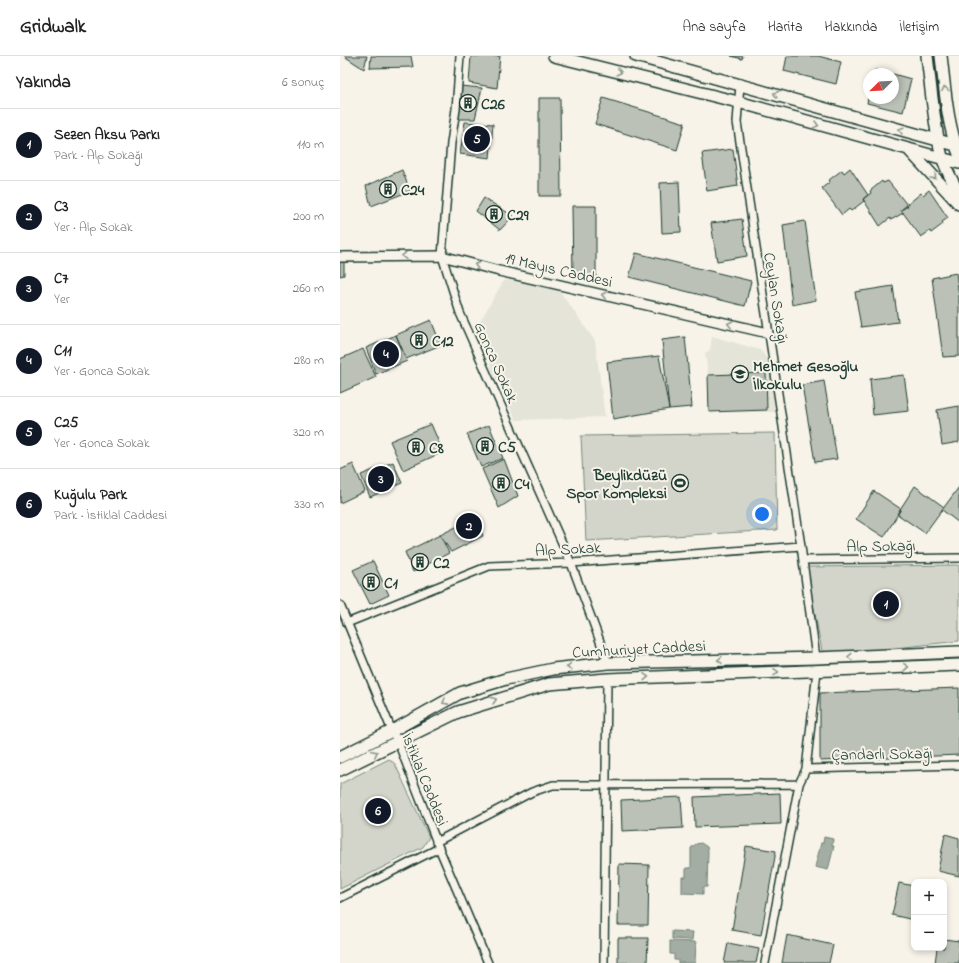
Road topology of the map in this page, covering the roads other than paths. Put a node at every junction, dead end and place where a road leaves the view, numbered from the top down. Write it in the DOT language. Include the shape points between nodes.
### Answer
graph roads {
  1 [pos="460,56"];
  2 [pos="554,56"];
  3 [pos="636,56"];
  4 [pos="927,56"];
  5 [pos="941,56"];
  6 [pos="740,85"];
  7 [pos="738,102"];
  8 [pos="939,140"];
  9 [pos="958,148"];
  10 [pos="909,150"];
  11 [pos="943,158"];
  12 [pos="959,163"];
  13 [pos="959,194"];
  14 [pos="959,204"];
  15 [pos="442,256"];
  16 [pos="340,257"];
  17 [pos="768,333"];
  18 [pos="801,546"];
  19 [pos="959,558"];
  20 [pos="803,560"];
  21 [pos="571,563"];
  22 [pos="340,605"];
  23 [pos="347,623"];
  24 [pos="959,652"];
  25 [pos="816,658"];
  26 [pos="608,663"];
  27 [pos="959,665"];
  28 [pos="818,671"];
  29 [pos="607,679"];
  30 [pos="392,731"];
  31 [pos="398,742"];
  32 [pos="340,757"];
  33 [pos="959,765"];
  34 [pos="806,769"];
  35 [pos="340,770"];
  36 [pos="799,784"];
  37 [pos="607,785"];
  38 [pos="438,845"];
  39 [pos="340,898"];
  40 [pos="488,963"];
  41 [pos="604,963"];
  42 [pos="765,963"];
  1 -- 15 [label="street, Gonca Sokak"];
  2 -- 7 [label="main road, one-way"];
  3 -- 6 [label="main road"];
  4 -- 8 [label="main road"];
  9 -- 5 [label="main road, one-way" via="950,120"];
  6 -- 7 [label="street, Ceylan Sokağı"];
  8 -- 6 [label="main road, one-way"];
  7 -- 10 [label="main road, one-way"];
  7 -- 17 [label="street, Ceylan Sokağı" via="737,122"];
  8 -- 9 [label="main road"];
  8 -- 11 [label="main road"];
  10 -- 11 [label="main road"];
  10 -- 14 [label="main road, one-way"];
  11 -- 12 [label="main road"];
  11 -- 13 [label="main road"];
  15 -- 16 [label="street, 19 Mayıs Caddesi, one-way"];
  17 -- 15 [label="street, 19 Mayıs Caddesi, one-way"];
  15 -- 21 [label="street, Gonca Sokak" via="460,313"];
  17 -- 18 [label="street, Ceylan Sokağı"];
  18 -- 20 [label="street, Ceylan Sokağı"];
  18 -- 21 [label="street, Alp Sokak"];
  19 -- 20 [label="street, Alp Sokağı"];
  20 -- 25 [label="street, Ceylan Sokağı"];
  21 -- 23 [label="street, Alp Sokak" via="489,566"];
  21 -- 26 [label="street, Gonca Sokak"];
  22 -- 23 [label="street, İstiklal Caddesi"];
  23 -- 30 [label="street, İstiklal Caddesi"];
  24 -- 25 [label="main road, Cumhuriyet Caddesi, one-way"];
  25 -- 26 [label="main road, Cumhuriyet Caddesi, one-way"];
  25 -- 28 [label="main road"];
  26 -- 29 [label="main road"];
  26 -- 30 [label="main road, Cumhuriyet Caddesi, one-way" via="538,672 460,693"];
  28 -- 27 [label="main road, Cumhuriyet Caddesi, one-way"];
  29 -- 28 [label="main road, Cumhuriyet Caddesi, one-way"];
  28 -- 34 [label="street"];
  31 -- 29 [label="main road, Cumhuriyet Caddesi, one-way" via="458,712 486,702 549,684"];
  29 -- 37 [label="street"];
  30 -- 31 [label="street, İstiklal Caddesi"];
  30 -- 32 [label="main road, Cumhuriyet Caddesi"];
  35 -- 31 [label="main road, Cumhuriyet Caddesi, one-way"];
  31 -- 38 [label="street, İstiklal Caddesi"];
  33 -- 34 [label="street, Çandarlı Sokağı"];
  34 -- 36 [label="street"];
  36 -- 37 [label="street"];
  36 -- 42 [label="street"];
  37 -- 38 [label="street" via="553,785 532,792"];
  37 -- 41 [label="street"];
  38 -- 39 [label="street"];
  38 -- 40 [label="street, İstiklal Caddesi"];
}
